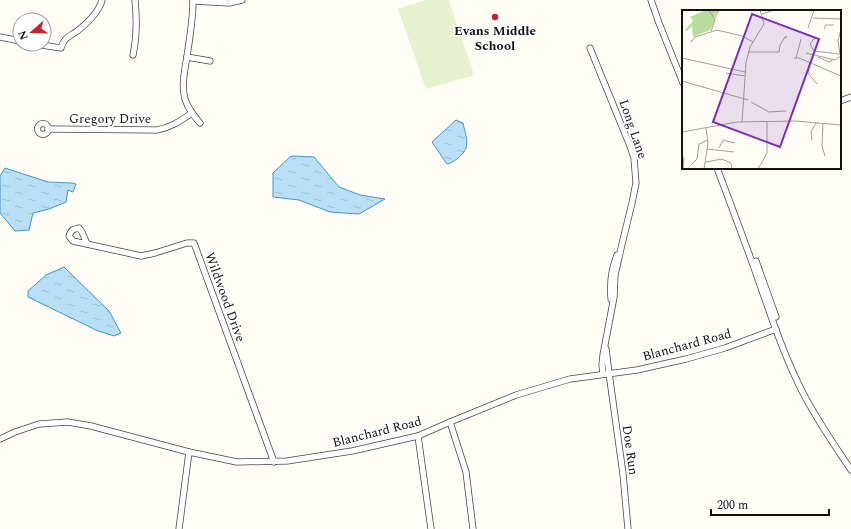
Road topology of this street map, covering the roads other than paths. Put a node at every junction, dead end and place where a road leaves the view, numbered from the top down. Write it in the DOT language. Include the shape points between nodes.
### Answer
graph roads {
  1 [pos="102,0"];
  2 [pos="136,0"];
  3 [pos="242,0"];
  4 [pos="650,0"];
  5 [pos="193,1"];
  6 [pos="0,37"];
  7 [pos="12,39"];
  8 [pos="52,47"];
  9 [pos="590,48"];
  10 [pos="133,55"];
  11 [pos="187,57"];
  12 [pos="210,60"];
  13 [pos="682,80"];
  14 [pos="851,97"];
  15 [pos="841,101"];
  16 [pos="192,113"];
  17 [pos="200,123"];
  18 [pos="48,130"];
  19 [pos="717,169"];
  20 [pos="745,242"];
  21 [pos="87,244"];
  22 [pos="776,329"];
  23 [pos="789,364"];
  24 [pos="606,374"];
  25 [pos="450,422"];
  26 [pos="418,436"];
  27 [pos="0,439"];
  28 [pos="189,452"];
  29 [pos="274,462"];
  30 [pos="851,470"];
  31 [pos="179,529"];
  32 [pos="431,529"];
  33 [pos="473,529"];
  34 [pos="628,529"];
  1 -- 8 [label="street" via="86,24 66,38 61,48"];
  2 -- 10 [label="street" via="137,31"];
  3 -- 5 [label="street"];
  4 -- 13 [label="street"];
  5 -- 11 [label="street"];
  6 -- 7 [label="street"];
  9 -- 24 [label="street, Long Lane" via="634,158 636,183 622,244 611,276"];
  11 -- 12 [label="street"];
  11 -- 16 [label="street" via="183,89"];
  14 -- 15 [label="street"];
  16 -- 17 [label="street"];
  16 -- 18 [label="street, Gregory Drive" via="165,129 157,130"];
  19 -- 20 [label="street"];
  20 -- 22 [label="street"];
  20 -- 23 [label="street" via="753,253 783,339"];
  21 -- 29 [label="street, Wildwood Drive" via="141,256 194,243"];
  22 -- 23 [label="street"];
  22 -- 24 [label="street, Blanchard Road" via="686,359"];
  23 -- 30 [label="street" via="820,424"];
  24 -- 25 [label="street, Blanchard Road" via="570,379 516,395"];
  24 -- 34 [label="street, Doe Run" via="623,474"];
  25 -- 26 [label="street, Blanchard Road"];
  25 -- 33 [label="street" via="466,472"];
  26 -- 29 [label="street, Blanchard Road" via="352,451"];
  26 -- 32 [label="street"];
  27 -- 28 [label="street, Blanchard Road" via="39,424 68,422"];
  28 -- 29 [label="street, Blanchard Road" via="236,462"];
  28 -- 31 [label="street"];
}
